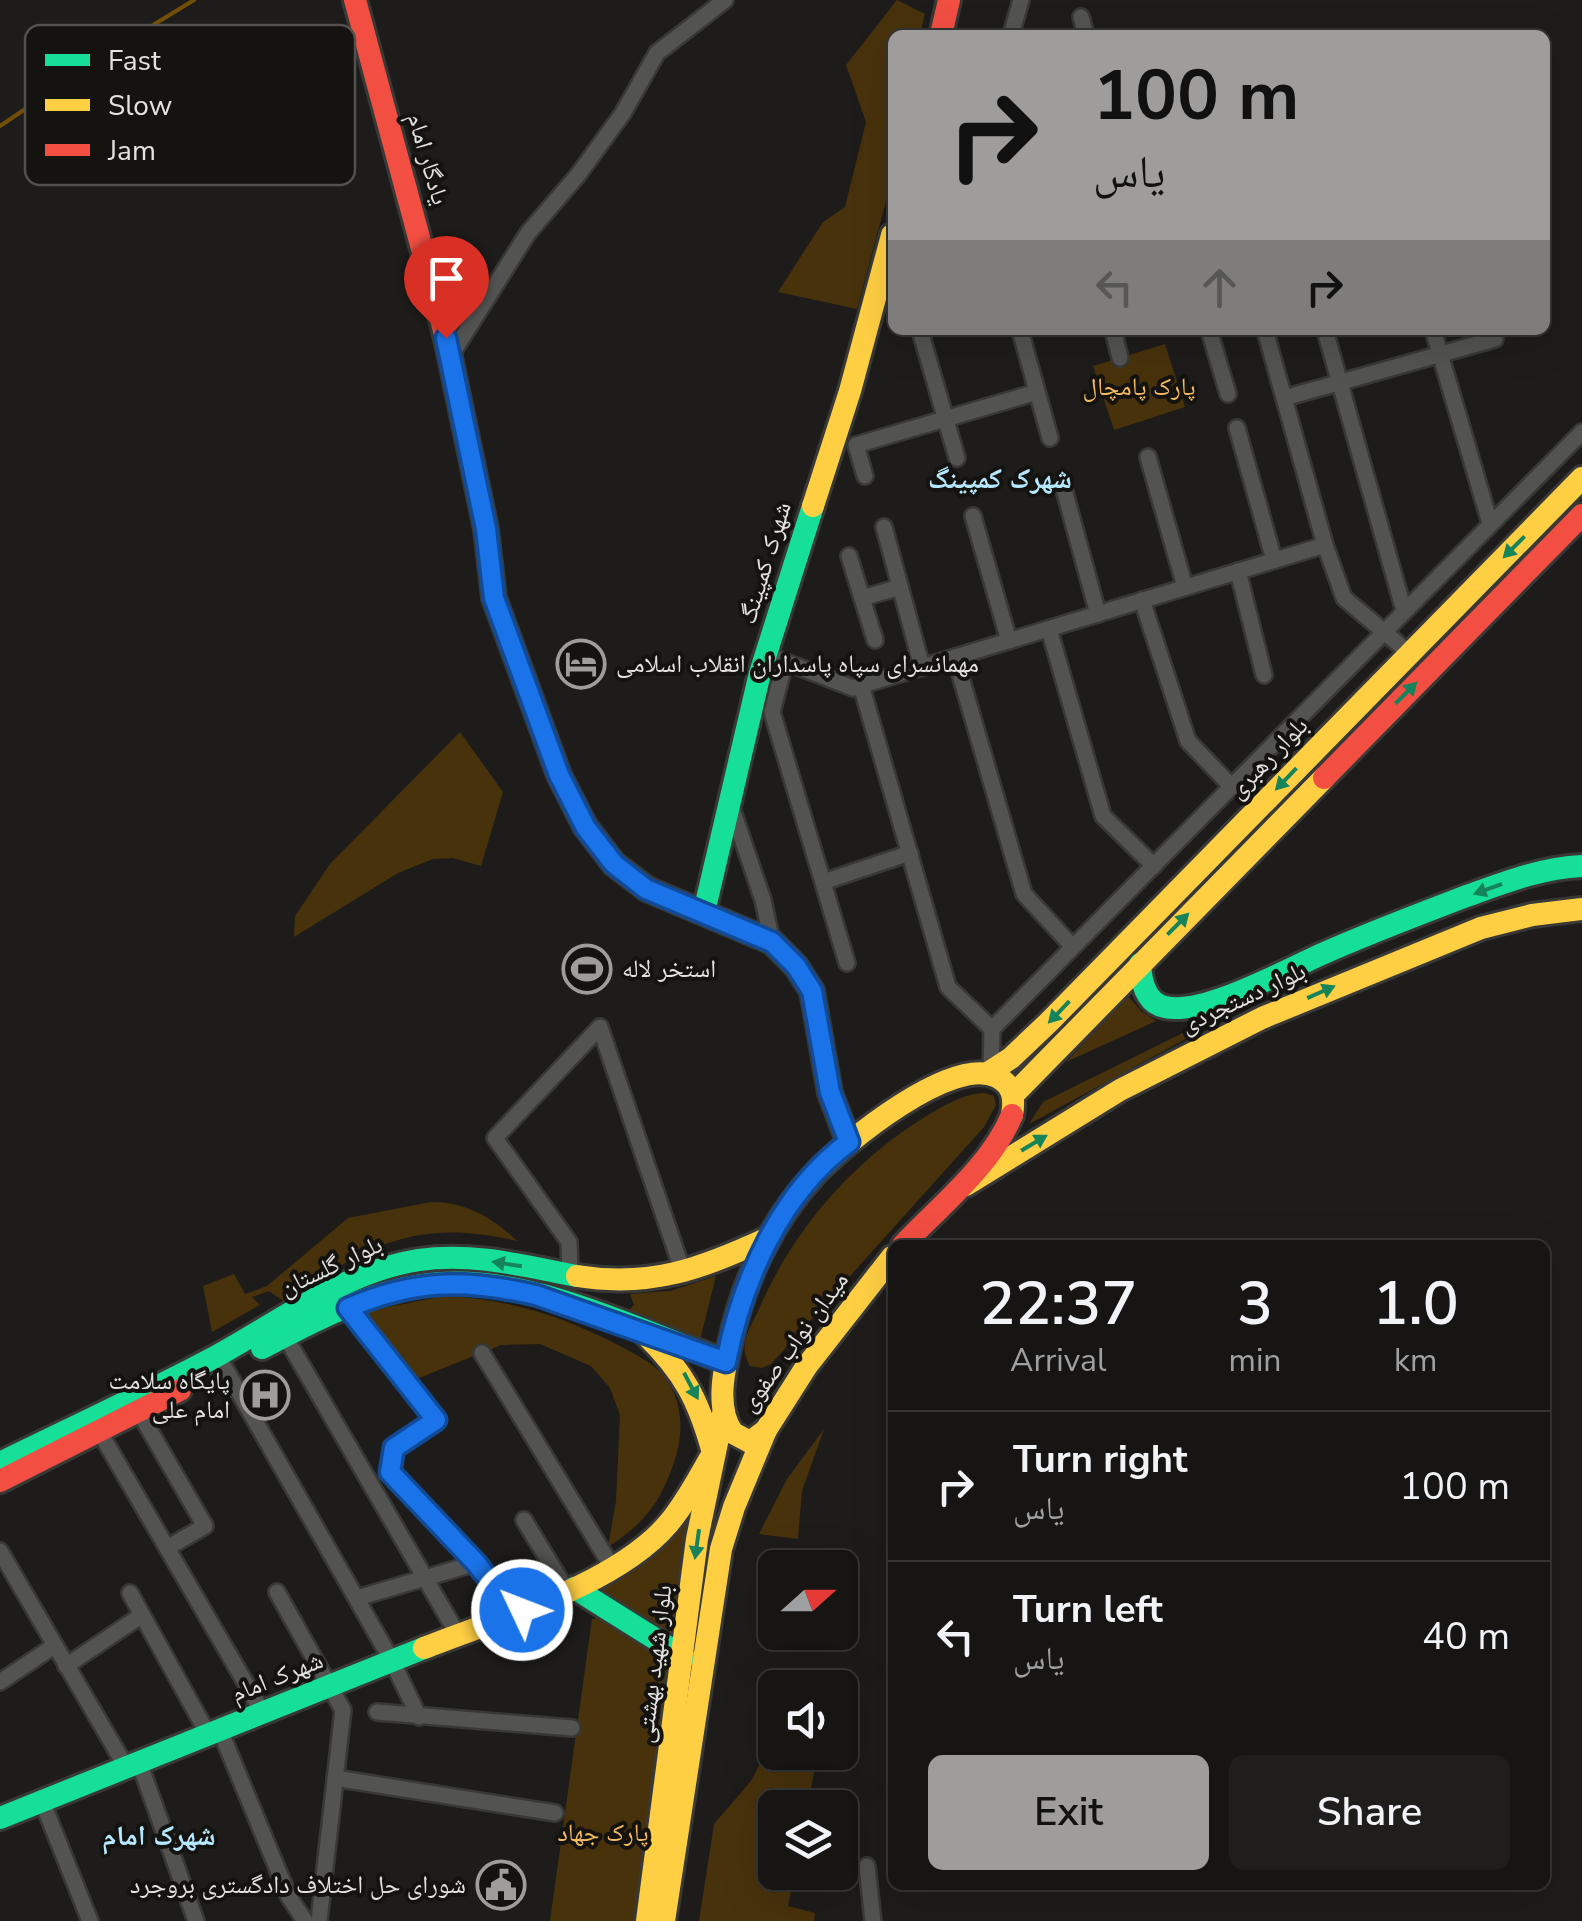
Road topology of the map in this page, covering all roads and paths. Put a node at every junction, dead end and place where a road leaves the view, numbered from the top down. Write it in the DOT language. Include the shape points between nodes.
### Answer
graph roads {
  1 [pos="355,0"];
  2 [pos="724,0"];
  3 [pos="1022,0"];
  4 [pos="943,3"];
  5 [pos="1080,16"];
  6 [pos="942,30"];
  7 [pos="1012,30"];
  8 [pos="1084,30"];
  9 [pos="888,270"];
  10 [pos="884,304"];
  11 [pos="926,335"];
  12 [pos="1021,335"];
  13 [pos="1113,335"];
  14 [pos="1210,335"];
  15 [pos="1265,335"];
  16 [pos="1325,335"];
  17 [pos="1435,335"];
  18 [pos="1495,339"];
  19 [pos="1441,355"];
  20 [pos="450,357"];
  21 [pos="1120,358"];
  22 [pos="1339,383"];
  23 [pos="1037,392"];
  24 [pos="1228,394"];
  25 [pos="1284,398"];
  26 [pos="945,418"];
  27 [pos="1237,428"];
  28 [pos="1582,432"];
  29 [pos="1050,438"];
  30 [pos="1148,457"];
  31 [pos="957,458"];
  32 [pos="865,476"];
  33 [pos="1582,478"];
  34 [pos="1062,482"];
  35 [pos="1582,515"];
  36 [pos="973,516"];
  37 [pos="1490,523"];
  38 [pos="884,527"];
  39 [pos="1325,545"];
  40 [pos="849,556"];
  41 [pos="1274,560"];
  42 [pos="1238,571"];
  43 [pos="900,587"];
  44 [pos="1185,587"];
  45 [pos="862,598"];
  46 [pos="1142,600"];
  47 [pos="1404,611"];
  48 [pos="1098,614"];
  49 [pos="1048,628"];
  50 [pos="1386,632"];
  51 [pos="875,640"];
  52 [pos="1009,640"];
  53 [pos="1409,654"];
  54 [pos="955,657"];
  55 [pos="775,658"];
  56 [pos="922,667"];
  57 [pos="1264,675"];
  58 [pos="861,685"];
  59 [pos="1232,787"];
  60 [pos="730,802"];
  61 [pos="910,854"];
  62 [pos="1154,866"];
  63 [pos="1582,866"];
  64 [pos="822,882"];
  65 [pos="1582,909"];
  66 [pos="704,912"];
  67 [pos="772,942"];
  68 [pos="1073,947"];
  69 [pos="847,963"];
  70 [pos="1140,964"];
  71 [pos="992,1030"];
  72 [pos="991,1072"];
  73 [pos="1012,1094"];
  74 [pos="849,1142"];
  75 [pos="950,1194"];
  76 [pos="770,1237"];
  77 [pos="908,1240"];
  78 [pos="425,1258"];
  79 [pos="888,1262"];
  80 [pos="570,1275"];
  81 [pos="684,1275"];
  82 [pos="611,1280"];
  83 [pos="430,1284"];
  84 [pos="348,1308"];
  85 [pos="610,1321"];
  86 [pos="645,1334"];
  87 [pos="285,1336"];
  88 [pos="482,1353"];
  89 [pos="726,1362"];
  90 [pos="225,1368"];
  91 [pos="139,1412"];
  92 [pos="724,1414"];
  93 [pos="766,1430"];
  94 [pos="99,1431"];
  95 [pos="713,1454"];
  96 [pos="0,1464"];
  97 [pos="0,1481"];
  98 [pos="524,1520"];
  99 [pos="167,1548"];
  100 [pos="0,1552"];
  101 [pos="476,1563"];
  102 [pos="612,1567"];
  103 [pos="425,1578"];
  104 [pos="570,1590"];
  105 [pos="277,1592"];
  106 [pos="130,1593"];
  107 [pos="357,1598"];
  108 [pos="514,1612"];
  109 [pos="142,1614"];
  110 [pos="458,1635"];
  111 [pos="54,1646"];
  112 [pos="684,1657"];
  113 [pos="392,1661"];
  114 [pos="66,1666"];
  115 [pos="0,1682"];
  116 [pos="329,1686"];
  117 [pos="263,1712"];
  118 [pos="376,1712"];
  119 [pos="419,1716"];
  120 [pos="572,1728"];
  121 [pos="214,1732"];
  122 [pos="132,1765"];
  123 [pos="335,1778"];
  124 [pos="42,1801"];
  125 [pos="554,1813"];
  126 [pos="1,1816"];
  127 [pos="866,1866"];
  128 [pos="90,1921"];
  129 [pos="196,1921"];
  130 [pos="306,1921"];
  131 [pos="320,1921"];
  132 [pos="647,1921"];
  133 [pos="664,1921"];
  134 [pos="873,1921"];
  1 -- 20 [label="main road, یادگار امام"];
  2 -- 20 [label="street" via="657,53 623,113 528,233"];
  3 -- 7 [label="street"];
  4 -- 6 [label="main road"];
  5 -- 8 [label="street"];
  9 -- 10 [label="main road, شهرک کمپینگ"];
  10 -- 55 [label="main road, شهرک کمپینگ" via="850,391"];
  11 -- 26 [label="street"];
  12 -- 23 [label="street"];
  13 -- 21 [label="street"];
  14 -- 24 [label="street"];
  15 -- 25 [label="street"];
  16 -- 22 [label="street"];
  17 -- 19 [label="street"];
  18 -- 19 [label="street"];
  19 -- 22 [label="street"];
  19 -- 37 [label="street"];
  20 -- 66 [label="main road, یادگار امام" via="494,598 559,775 614,864 646,889"];
  22 -- 25 [label="street"];
  22 -- 47 [label="street"];
  23 -- 26 [label="street"];
  23 -- 29 [label="street"];
  25 -- 39 [label="street"];
  26 -- 31 [label="street"];
  26 -- 32 [label="street" via="856,445"];
  27 -- 41 [label="street"];
  28 -- 37 [label="street"];
  30 -- 44 [label="street"];
  33 -- 53 [label="main road, بلوار رهبری, one-way"];
  34 -- 48 [label="street"];
  70 -- 35 [label="main road, بلوار رهبری, one-way"];
  36 -- 52 [label="street"];
  37 -- 47 [label="street"];
  38 -- 43 [label="street"];
  39 -- 41 [label="street"];
  39 -- 50 [label="street" via="1344,598"];
  40 -- 45 [label="street"];
  41 -- 42 [label="street"];
  42 -- 44 [label="street"];
  42 -- 57 [label="street"];
  43 -- 45 [label="street"];
  43 -- 56 [label="street"];
  44 -- 46 [label="street"];
  45 -- 51 [label="street"];
  46 -- 48 [label="street"];
  46 -- 59 [label="street" via="1188,741"];
  47 -- 50 [label="street"];
  48 -- 49 [label="street"];
  49 -- 52 [label="street"];
  49 -- 62 [label="street" via="1104,816"];
  50 -- 53 [label="street"];
  50 -- 59 [label="street"];
  52 -- 54 [label="street"];
  53 -- 72 [label="main road, بلوار رهبری, one-way" via="1049,1022"];
  54 -- 56 [label="street"];
  54 -- 68 [label="street" via="1024,894"];
  55 -- 58 [label="street" via="853,688"];
  55 -- 60 [label="main road, شهرک کمپینگ"];
  55 -- 64 [label="street" via="772,712"];
  56 -- 58 [label="street"];
  58 -- 61 [label="street"];
  59 -- 62 [label="street"];
  60 -- 66 [label="main road, شهرک کمپینگ"];
  60 -- 67 [label="street"];
  61 -- 64 [label="street"];
  61 -- 71 [label="street" via="948,987"];
  62 -- 68 [label="street"];
  63 -- 70 [label="main road, بلوار دستجردی, one-way" via="1527,874 1374,930 1226,996 1188,1005 1166,1007 1153,1000 1140,979"];
  64 -- 69 [label="street"];
  75 -- 65 [label="main road, بلوار دستجردی, one-way" via="1142,1078 1323,991 1521,918"];
  66 -- 67 [label="main road, یادگار امام"];
  67 -- 74 [label="main road, یادگار امام" via="812,991 830,1092"];
  68 -- 71 [label="street"];
  70 -- 73 [label="main road, بلوار رهبری"];
  71 -- 72 [label="street"];
  72 -- 73 [label="main road"];
  72 -- 74 [label="main road, میدان نواب صفوی" via="947,1081"];
  73 -- 75 [label="main road" via="1004,1134"];
  74 -- 76 [label="main road, میدان نواب صفوی" via="815,1174"];
  75 -- 77 [label="main road"];
  76 -- 81 [label="main road, بلوار گلستان"];
  76 -- 89 [label="main road, میدان نواب صفوی" via="734,1318"];
  80 -- 78 [label="main road, بلوار گلستان, one-way" via="468,1258"];
  78 -- 83 [label="main road" via="416,1274"];
  78 -- 96 [label="main road, بلوار گلستان" via="364,1277"];
  79 -- 93 [label="main road, میدان نواب صفوی"];
  80 -- 81 [label="street" via="569,1242 495,1138 600,1027"];
  80 -- 82 [label="main road, بلوار گلستان"];
  81 -- 82 [label="main road, بلوار گلستان"];
  82 -- 85 [label="main road" via="622,1303"];
  83 -- 84 [label="main road, بلوار گلستان"];
  83 -- 85 [label="main road, بلوار گلستان" via="505,1288"];
  84 -- 87 [label="main road, بلوار گلستان"];
  84 -- 101 [label="street" via="436,1420 394,1448 390,1472"];
  85 -- 86 [label="main road, بلوار گلستان"];
  86 -- 89 [label="main road, بلوار گلستان"];
  86 -- 95 [label="main road, one-way" via="692,1385"];
  87 -- 90 [label="main road, بلوار گلستان"];
  87 -- 103 [label="street"];
  88 -- 102 [label="street"];
  89 -- 92 [label="main road, میدان نواب صفوی"];
  90 -- 91 [label="main road, بلوار گلستان"];
  90 -- 107 [label="street"];
  91 -- 94 [label="main road, بلوار گلستان"];
  91 -- 99 [label="street" via="206,1526"];
  92 -- 93 [label="main road, میدان نواب صفوی" via="736,1438 750,1442"];
  92 -- 95 [label="main road, بلوار شهید بهشتی"];
  93 -- 133 [label="main road, بلوار شهید بهشتی" via="721,1548"];
  94 -- 97 [label="main road, بلوار گلستان"];
  94 -- 99 [label="street"];
  95 -- 102 [label="main road, شهرک امام" via="664,1528"];
  95 -- 112 [label="main road, بلوار شهید بهشتی, one-way"];
  98 -- 104 [label="street"];
  99 -- 117 [label="street"];
  100 -- 111 [label="street"];
  101 -- 103 [label="street"];
  101 -- 108 [label="street"];
  102 -- 104 [label="main road, شهرک امام"];
  103 -- 107 [label="street"];
  103 -- 110 [label="street"];
  104 -- 108 [label="main road, شهرک امام"];
  104 -- 112 [label="main road"];
  105 -- 116 [label="street"];
  106 -- 109 [label="street"];
  107 -- 113 [label="street"];
  108 -- 110 [label="main road, شهرک امام"];
  109 -- 114 [label="street"];
  109 -- 121 [label="street"];
  110 -- 113 [label="main road, شهرک امام"];
  111 -- 114 [label="street"];
  111 -- 115 [label="street"];
  112 -- 132 [label="main road, بلوار شهید بهشتی"];
  113 -- 116 [label="main road, شهرک امام"];
  113 -- 119 [label="street"];
  114 -- 122 [label="street"];
  116 -- 117 [label="main road, شهرک امام"];
  116 -- 123 [label="street" via="343,1710"];
  117 -- 121 [label="main road, شهرک امام"];
  118 -- 119 [label="street"];
  119 -- 120 [label="street"];
  121 -- 122 [label="main road, شهرک امام"];
  121 -- 130 [label="street"];
  122 -- 124 [label="main road, شهرک امام"];
  122 -- 129 [label="street"];
  123 -- 125 [label="street"];
  123 -- 131 [label="street"];
  124 -- 126 [label="main road, شهرک امام"];
  124 -- 128 [label="street"];
  127 -- 134 [label="street"];
}
